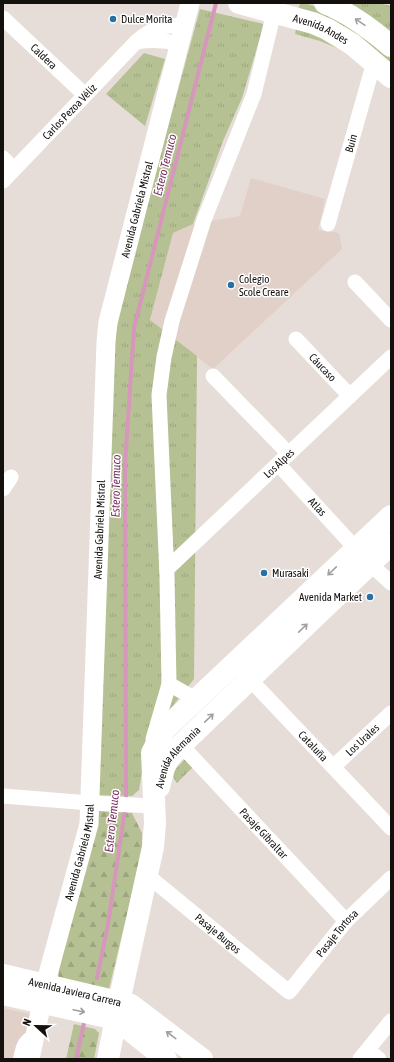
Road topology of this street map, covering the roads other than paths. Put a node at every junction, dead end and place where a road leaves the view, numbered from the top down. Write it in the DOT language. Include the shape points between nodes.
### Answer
graph roads {
  1 [pos="190,3"];
  2 [pos="239,3"];
  3 [pos="325,3"];
  4 [pos="275,8"];
  5 [pos="3,18"];
  6 [pos="185,26"];
  7 [pos="136,42"];
  8 [pos="180,44"];
  9 [pos="391,46"];
  10 [pos="374,62"];
  11 [pos="391,77"];
  12 [pos="86,95"];
  13 [pos="3,158"];
  14 [pos="14,169"];
  15 [pos="3,181"];
  16 [pos="328,224"];
  17 [pos="355,282"];
  18 [pos="391,320"];
  19 [pos="296,339"];
  20 [pos="391,357"];
  21 [pos="213,376"];
  22 [pos="350,396"];
  23 [pos="284,459"];
  24 [pos="391,516"];
  25 [pos="391,544"];
  26 [pos="363,556"];
  27 [pos="167,569"];
  28 [pos="391,583"];
  29 [pos="242,672"];
  30 [pos="169,684"];
  31 [pos="197,700"];
  32 [pos="391,713"];
  33 [pos="181,745"];
  34 [pos="152,753"];
  35 [pos="333,767"];
  36 [pos="3,796"];
  37 [pos="96,803"];
  38 [pos="148,806"];
  39 [pos="391,828"];
  40 [pos="147,875"];
  41 [pos="391,878"];
  42 [pos="346,921"];
  43 [pos="3,975"];
  44 [pos="289,992"];
  45 [pos="3,994"];
  46 [pos="44,994"];
  47 [pos="118,1011"];
  48 [pos="391,1022"];
  49 [pos="36,1031"];
  50 [pos="364,1054"];
  51 [pos="17,1059"];
  52 [pos="30,1059"];
  53 [pos="108,1059"];
  54 [pos="166,1059"];
  55 [pos="202,1059"];
  56 [pos="379,1059"];
  1 -- 6 [label="street, Avenida Gabriela Mistral"];
  2 -- 4 [label="main road, Avenida Andes"];
  9 -- 3 [label="main road, one-way" via="348,14"];
  4 -- 10 [label="main road, Avenida Andes" via="327,29 352,44"];
  4 -- 27 [label="street" via="254,94 204,220 172,321 164,357 159,395"];
  5 -- 12 [label="street, Caldera"];
  6 -- 7 [label="street, Carlos Pezoa Véliz" via="171,25 158,28"];
  6 -- 8 [label="street, Avenida Gabriela Mistral"];
  7 -- 8 [label="street" via="165,40"];
  7 -- 12 [label="street, Carlos Pezoa Véliz"];
  8 -- 37 [label="street, Avenida Gabriela Mistral" via="108,322"];
  10 -- 11 [label="main road, Avenida Andes"];
  10 -- 16 [label="street, Buin"];
  12 -- 14 [label="street, Carlos Pezoa Véliz"];
  13 -- 14 [label="street"];
  14 -- 15 [label="street, Carlos Pezoa Véliz"];
  17 -- 18 [label="street"];
  19 -- 22 [label="street, Cáucaso"];
  20 -- 22 [label="street, Los Alpes"];
  21 -- 23 [label="street, Atlas"];
  22 -- 23 [label="street, Los Alpes"];
  23 -- 26 [label="street, Atlas"];
  23 -- 27 [label="street, Los Alpes"];
  24 -- 26 [label="main road, Avenida Alemania"];
  25 -- 26 [label="main road, Avenida Alemania"];
  26 -- 28 [label="street, Atlas"];
  26 -- 29 [label="main road, Avenida Alemania"];
  27 -- 30 [label="street"];
  29 -- 31 [label="main road, Avenida Alemania"];
  33 -- 29 [label="main road, Avenida Alemania, one-way"];
  29 -- 35 [label="street, Cataluña"];
  30 -- 31 [label="street"];
  30 -- 34 [label="street" via="152,741"];
  31 -- 34 [label="main road, Avenida Alemania" via="165,729"];
  32 -- 35 [label="street, Los Urales"];
  33 -- 38 [label="main road, Avenida Alemania" via="168,759"];
  33 -- 42 [label="street, Pasaje Gibraltar"];
  34 -- 38 [label="main road, Avenida Alemania"];
  35 -- 39 [label="street, Cataluña"];
  36 -- 37 [label="street"];
  37 -- 38 [label="street"];
  37 -- 46 [label="street, Avenida Gabriela Mistral" via="90,814"];
  38 -- 40 [label="main road" via="153,847"];
  40 -- 44 [label="street, Pasaje Burgos"];
  40 -- 47 [label="main road"];
  41 -- 42 [label="street, Pasaje Tortosa"];
  42 -- 44 [label="street, Pasaje Tortosa"];
  43 -- 46 [label="main road, Avenida Javiera Carrera"];
  45 -- 46 [label="main road, Avenida Javiera Carrera"];
  46 -- 47 [label="main road, Avenida Javiera Carrera"];
  46 -- 49 [label="street, Avenida Gabriela Mistral"];
  47 -- 53 [label="main road"];
  47 -- 54 [label="main road, Avenida Javiera Carrera"];
  55 -- 47 [label="main road, Avenida Javiera Carrera, one-way" via="131,1005"];
  48 -- 50 [label="street"];
  49 -- 51 [label="lane" via="23,1039"];
  49 -- 52 [label="street, Avenida Gabriela Mistral"];
  50 -- 56 [label="street"];
}
